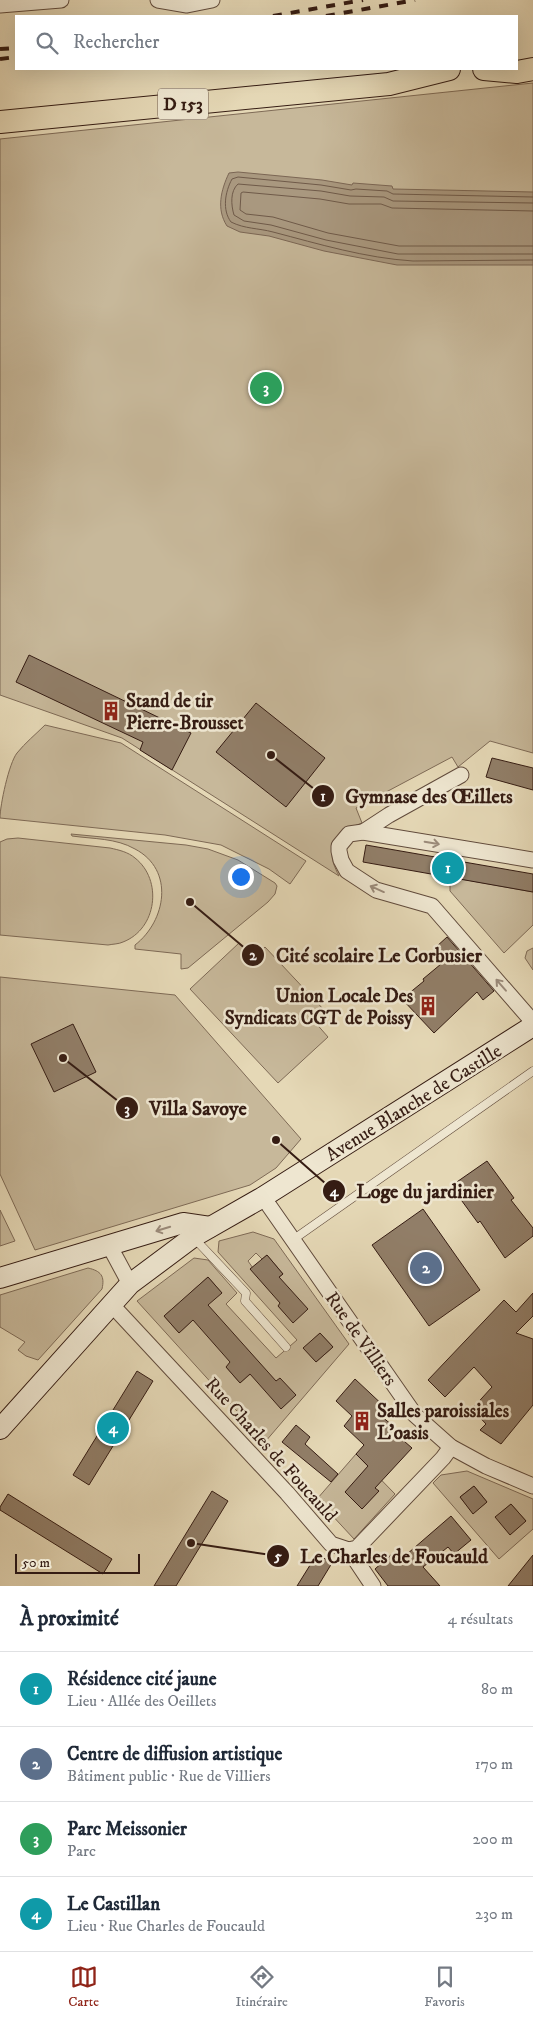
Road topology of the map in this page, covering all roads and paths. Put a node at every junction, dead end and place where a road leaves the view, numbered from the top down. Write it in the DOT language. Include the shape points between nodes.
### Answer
graph roads {
  1 [pos="61,0"];
  2 [pos="158,0"];
  3 [pos="212,0"];
  4 [pos="0,5"];
  5 [pos="533,54"];
  6 [pos="518,56"];
  7 [pos="533,69"];
  8 [pos="385,70"];
  9 [pos="445,70"];
  10 [pos="495,70"];
  11 [pos="0,110"];
  12 [pos="0,122"];
  13 [pos="462,775"];
  14 [pos="363,832"];
  15 [pos="533,860"];
  16 [pos="533,1022"];
  17 [pos="533,1026"];
  18 [pos="533,1071"];
  19 [pos="263,1197"];
  20 [pos="202,1232"];
  21 [pos="294,1239"];
  22 [pos="109,1245"];
  23 [pos="0,1278"];
  24 [pos="130,1284"];
  25 [pos="111,1304"];
  26 [pos="286,1347"];
  27 [pos="0,1429"];
  28 [pos="451,1447"];
  29 [pos="533,1486"];
  30 [pos="349,1550"];
  31 [pos="373,1586"];
  1 -- 4 [label="street"];
  2 -- 3 [label="street" via="187,5"];
  5 -- 6 [label="main road"];
  7 -- 10 [label="main road" via="517,72"];
  8 -- 11 [label="main road, D 153" via="297,83"];
  9 -- 12 [label="main road, D 153" via="389,84"];
  13 -- 14 [label="street"];
  14 -- 15 [label="street, one-way"];
  16 -- 14 [label="street, one-way" via="432,906 376,890 347,871 339,846 349,834"];
  17 -- 19 [label="street, Avenue Blanche de Castille"];
  18 -- 21 [label="lane"];
  19 -- 20 [label="street, Avenue Blanche de Castille"];
  19 -- 21 [label="street, Rue de Villiers"];
  20 -- 22 [label="street, one-way" via="183,1222"];
  20 -- 24 [label="street, Avenue Blanche de Castille"];
  20 -- 26 [label="lane" via="246,1293 245,1300"];
  21 -- 28 [label="street, Rue de Villiers" via="415,1416"];
  22 -- 23 [label="street"];
  22 -- 24 [label="street"];
  24 -- 25 [label="street, Avenue Blanche de Castille"];
  25 -- 27 [label="street, Avenue Blanche de Castille"];
  25 -- 30 [label="street, Rue Charles de Foucauld" via="331,1544"];
  28 -- 29 [label="street, Rue de Villiers"];
  28 -- 30 [label="street" via="357,1548"];
  30 -- 31 [label="street"];
}
